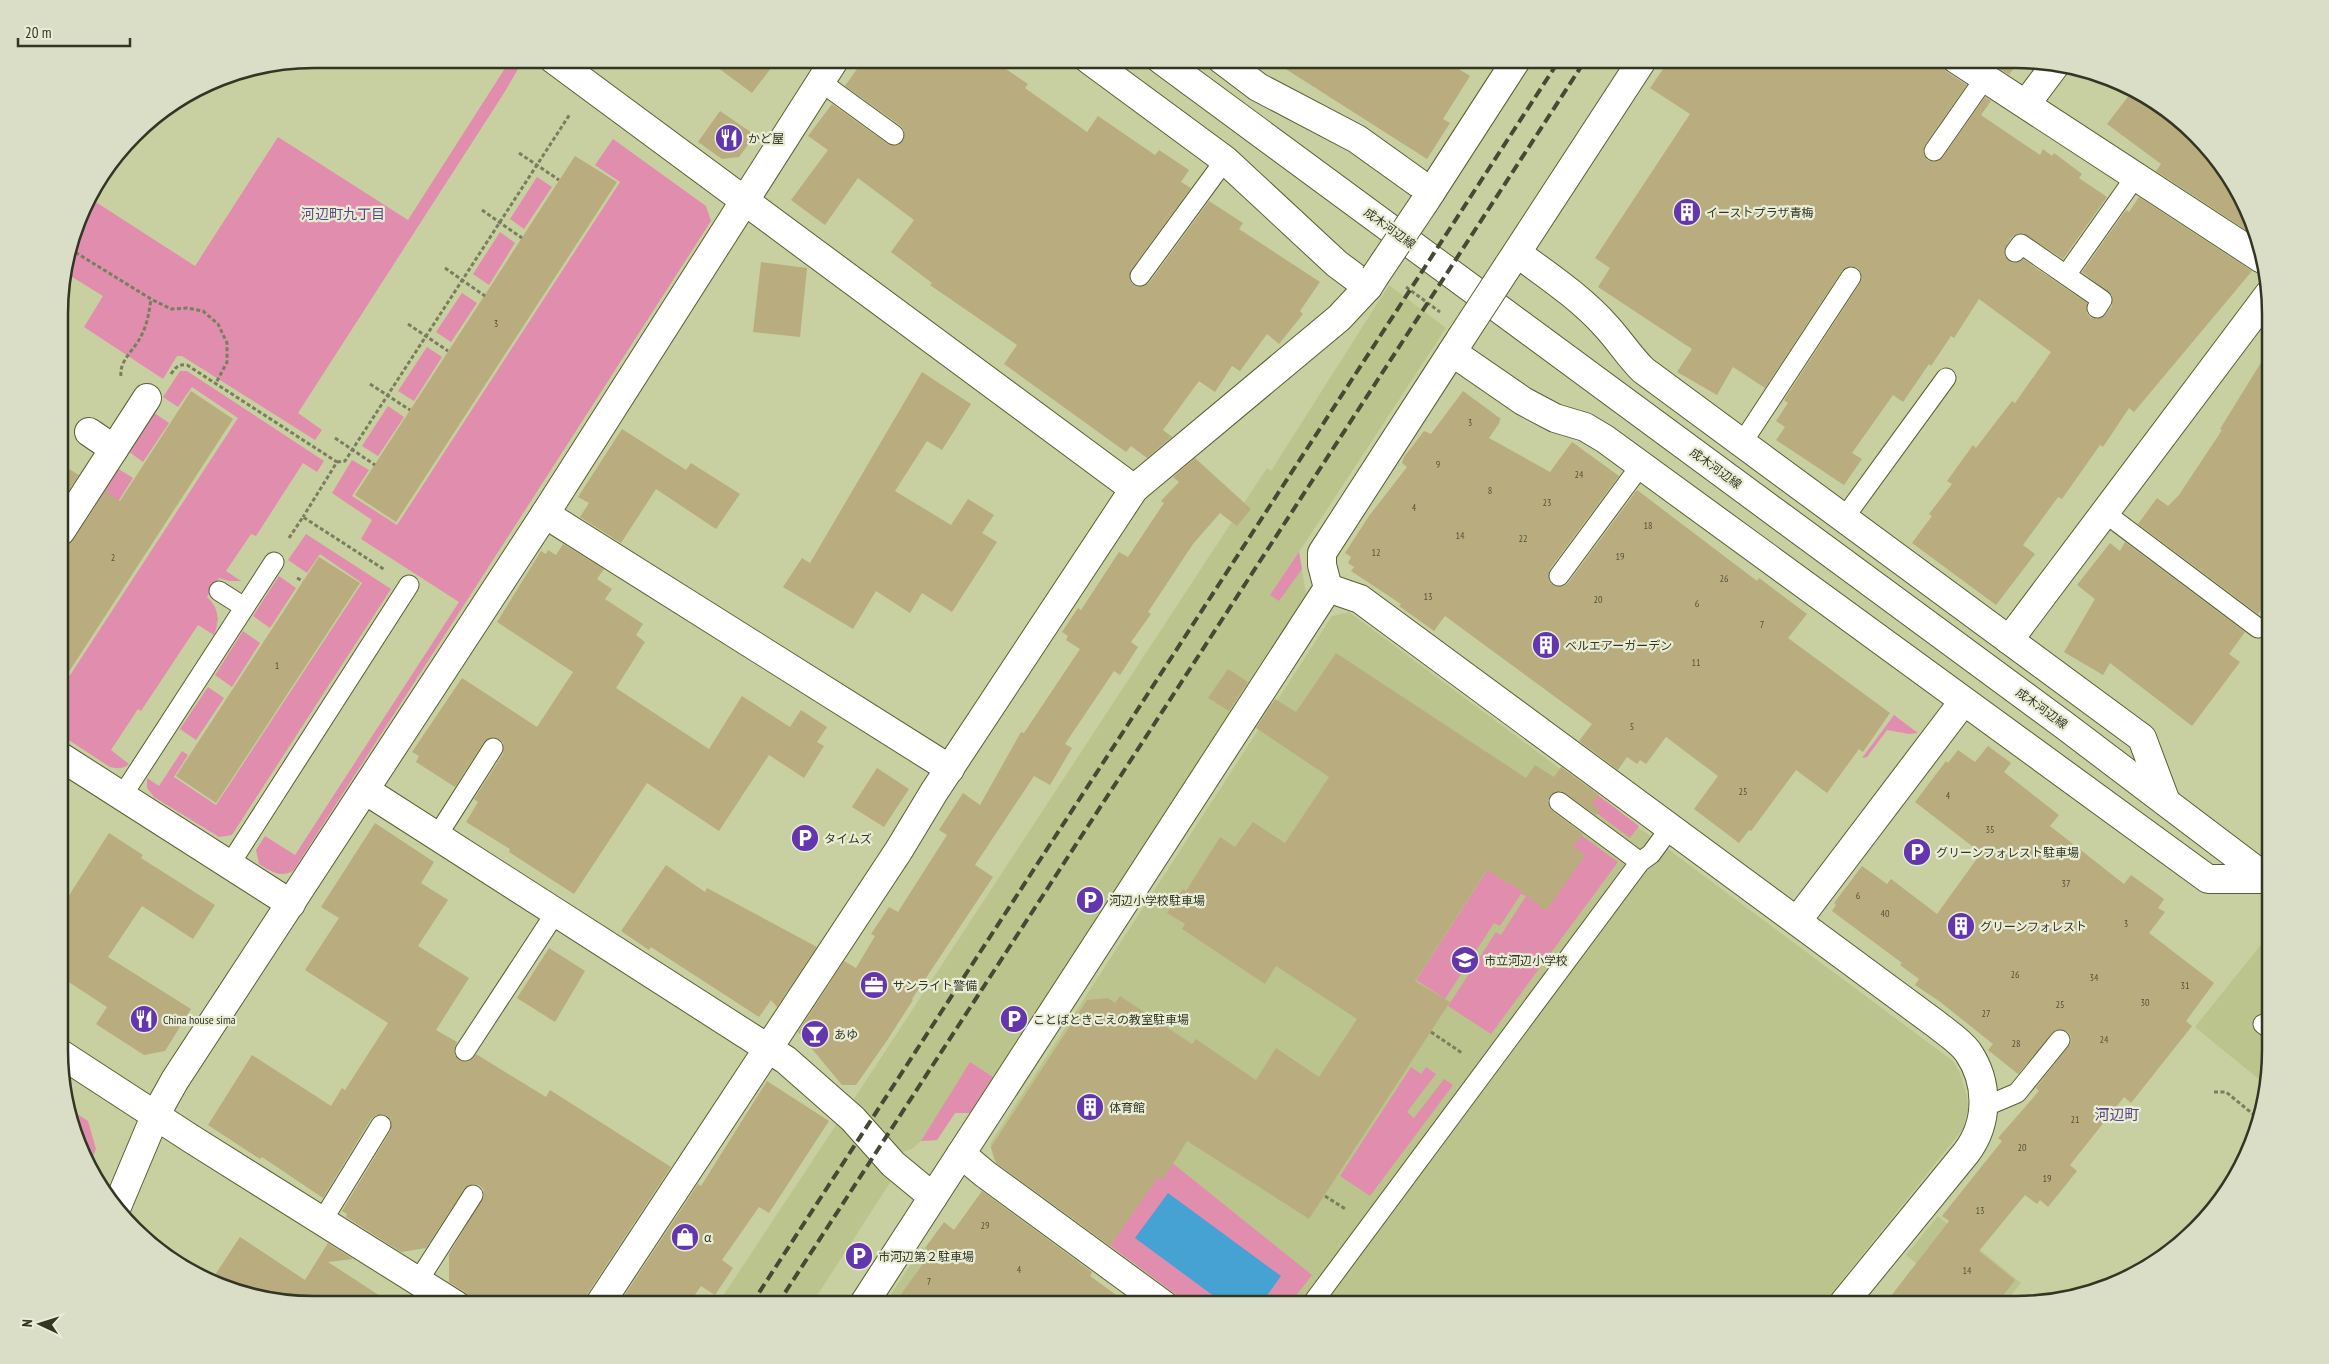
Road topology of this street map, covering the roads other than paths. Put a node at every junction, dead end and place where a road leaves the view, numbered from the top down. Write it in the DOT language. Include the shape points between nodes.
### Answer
graph roads {
  1 [pos="564,67"];
  2 [pos="830,67"];
  3 [pos="1099,67"];
  4 [pos="1171,67"];
  5 [pos="1232,67"];
  6 [pos="1506,67"];
  7 [pos="1638,67"];
  8 [pos="1969,67"];
  9 [pos="2051,70"];
  10 [pos="1986,78"];
  11 [pos="821,82"];
  12 [pos="2026,104"];
  13 [pos="894,135"];
  14 [pos="1934,151"];
  15 [pos="1225,160"];
  16 [pos="2136,176"];
  17 [pos="1427,198"];
  18 [pos="744,201"];
  19 [pos="2015,252"];
  20 [pos="2254,254"];
  21 [pos="1513,260"];
  22 [pos="2066,274"];
  23 [pos="1140,276"];
  24 [pos="1851,277"];
  25 [pos="1381,282"];
  26 [pos="2261,304"];
  27 [pos="2097,308"];
  28 [pos="1456,345"];
  29 [pos="1946,378"];
  30 [pos="147,398"];
  31 [pos="89,432"];
  32 [pos="1742,443"];
  33 [pos="114,449"];
  34 [pos="1641,465"];
  35 [pos="1134,488"];
  36 [pos="2105,512"];
  37 [pos="545,514"];
  38 [pos="1844,518"];
  39 [pos="68,520"];
  40 [pos="274,562"];
  41 [pos="1559,576"];
  42 [pos="409,585"];
  43 [pos="1328,588"];
  44 [pos="219,591"];
  45 [pos="244,608"];
  46 [pos="2258,628"];
  47 [pos="2010,640"];
  48 [pos="1962,702"];
  49 [pos="492,748"];
  50 [pos="68,761"];
  51 [pos="950,769"];
  52 [pos="365,790"];
  53 [pos="122,796"];
  54 [pos="1559,802"];
  55 [pos="2166,802"];
  56 [pos="1670,828"];
  57 [pos="437,836"];
  58 [pos="1640,862"];
  59 [pos="230,864"];
  60 [pos="2262,875"];
  61 [pos="2262,880"];
  62 [pos="291,904"];
  63 [pos="556,912"];
  64 [pos="1797,921"];
  65 [pos="2060,1040"];
  66 [pos="767,1048"];
  67 [pos="464,1050"];
  68 [pos="68,1058"];
  69 [pos="1984,1107"];
  70 [pos="156,1114"];
  71 [pos="381,1125"];
  72 [pos="962,1154"];
  73 [pos="473,1195"];
  74 [pos="933,1197"];
  75 [pos="119,1202"];
  76 [pos="322,1221"];
  77 [pos="418,1281"];
  78 [pos="442,1296"];
  79 [pos="604,1296"];
  80 [pos="869,1296"];
  81 [pos="1152,1296"];
  82 [pos="1318,1296"];
  83 [pos="1849,1296"];
  1 -- 18 [label="street"];
  2 -- 11 [label="street"];
  3 -- 15 [label="street"];
  4 -- 55 [label="street, 成木河辺線"];
  5 -- 17 [label="street" via="1258,87 1357,139"];
  6 -- 17 [label="street"];
  7 -- 21 [label="street"];
  8 -- 10 [label="street"];
  9 -- 12 [label="street"];
  10 -- 12 [label="street"];
  10 -- 14 [label="lane"];
  11 -- 13 [label="lane"];
  11 -- 18 [label="street"];
  12 -- 16 [label="street"];
  15 -- 23 [label="lane"];
  15 -- 25 [label="street" via="1337,264"];
  16 -- 20 [label="street"];
  16 -- 22 [label="lane"];
  17 -- 25 [label="street, bridge"];
  18 -- 35 [label="street"];
  18 -- 37 [label="street"];
  19 -- 22 [label="lane" via="2022,244"];
  21 -- 28 [label="street, bridge"];
  21 -- 32 [label="street" via="1571,292 1606,326 1643,370"];
  22 -- 27 [label="lane" via="2102,300"];
  24 -- 32 [label="lane"];
  25 -- 35 [label="street"];
  26 -- 36 [label="street"];
  28 -- 34 [label="street" via="1523,401 1555,418 1585,427"];
  28 -- 43 [label="street" via="1322,553"];
  29 -- 38 [label="lane"];
  30 -- 33 [label="street"];
  31 -- 33 [label="street"];
  32 -- 38 [label="street"];
  33 -- 39 [label="street"];
  34 -- 41 [label="lane"];
  34 -- 48 [label="street"];
  35 -- 51 [label="street"];
  36 -- 46 [label="lane"];
  36 -- 47 [label="street"];
  37 -- 51 [label="street"];
  37 -- 52 [label="street"];
  38 -- 47 [label="street"];
  40 -- 45 [label="lane"];
  42 -- 59 [label="lane"];
  43 -- 56 [label="street" via="1360,599"];
  43 -- 72 [label="street"];
  44 -- 45 [label="lane"];
  45 -- 53 [label="lane"];
  47 -- 55 [label="street" via="2142,738"];
  48 -- 61 [label="street" via="2208,880"];
  48 -- 64 [label="street"];
  49 -- 57 [label="lane"];
  50 -- 53 [label="street"];
  51 -- 66 [label="street"];
  52 -- 57 [label="street"];
  52 -- 62 [label="street"];
  53 -- 59 [label="street"];
  54 -- 58 [label="lane"];
  55 -- 60 [label="street, 成木河辺線"];
  56 -- 58 [label="lane" via="1651,854"];
  56 -- 64 [label="street"];
  57 -- 63 [label="street"];
  58 -- 82 [label="lane"];
  59 -- 62 [label="street"];
  62 -- 70 [label="street"];
  63 -- 66 [label="street"];
  63 -- 67 [label="lane"];
  64 -- 69 [label="street" via="1961,1044 1983,1085"];
  65 -- 69 [label="lane" via="2017,1093"];
  66 -- 74 [label="street" via="786,1060 853,1119 892,1164"];
  66 -- 79 [label="street"];
  68 -- 70 [label="street"];
  69 -- 83 [label="street" via="1972,1146"];
  70 -- 75 [label="street"];
  70 -- 76 [label="street"];
  71 -- 76 [label="lane"];
  72 -- 74 [label="street"];
  72 -- 81 [label="street"];
  73 -- 77 [label="lane"];
  74 -- 80 [label="street"];
  76 -- 77 [label="street"];
  77 -- 78 [label="street"];
}
